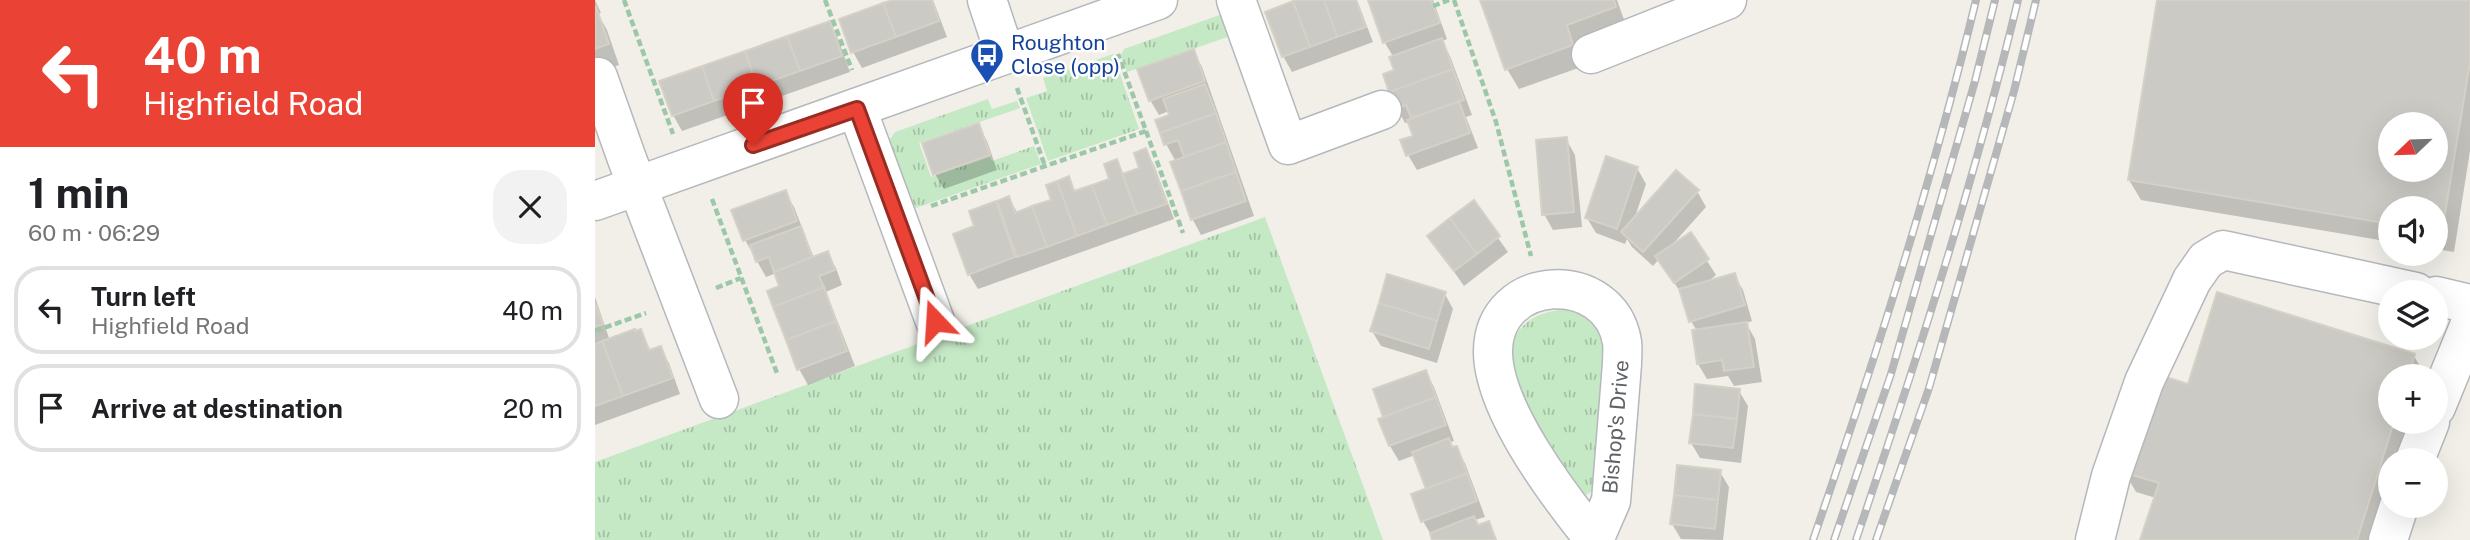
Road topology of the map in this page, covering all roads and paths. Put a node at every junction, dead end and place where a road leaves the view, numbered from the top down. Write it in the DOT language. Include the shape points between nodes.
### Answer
graph roads {
  1 [pos="624,0"];
  2 [pos="825,0"];
  3 [pos="987,0"];
  4 [pos="1158,0"];
  5 [pos="1236,0"];
  6 [pos="1449,0"];
  7 [pos="1454,0"];
  8 [pos="1727,0"];
  9 [pos="1433,6"];
  10 [pos="1666,11"];
  11 [pos="1115,46"];
  12 [pos="1591,54"];
  13 [pos="1011,68"];
  14 [pos="598,77"];
  15 [pos="856,93"];
  16 [pos="1382,110"];
  17 [pos="1146,131"];
  18 [pos="676,141"];
  19 [pos="1045,166"];
  20 [pos="638,186"];
  21 [pos="709,192"];
  22 [pos="595,201"];
  23 [pos="922,209"];
  24 [pos="1183,233"];
  25 [pos="2378,284"];
  26 [pos="1539,291"];
  27 [pos="2448,299"];
  28 [pos="2470,304"];
  29 [pos="647,313"];
  30 [pos="935,321"];
  31 [pos="2470,324"];
  32 [pos="595,331"];
  33 [pos="778,376"];
  34 [pos="2448,378"];
  35 [pos="719,399"];
  36 [pos="2395,518"];
  37 [pos="1594,540"];
  38 [pos="2095,540"];
  39 [pos="2388,540"];
  1 -- 18 [label="path"];
  2 -- 15 [label="path"];
  3 -- 13 [label="street"];
  4 -- 13 [label="street"];
  5 -- 16 [label="street" via="1288,145"];
  6 -- 9 [label="path"];
  7 -- 26 [label="path" via="1496,122"];
  8 -- 10 [label="street"];
  10 -- 12 [label="street"];
  11 -- 17 [label="path"];
  13 -- 15 [label="street"];
  13 -- 19 [label="path"];
  14 -- 20 [label="street"];
  15 -- 20 [label="street"];
  15 -- 30 [label="street"];
  17 -- 19 [label="path"];
  17 -- 24 [label="path"];
  19 -- 23 [label="path"];
  20 -- 22 [label="street"];
  20 -- 35 [label="street"];
  21 -- 33 [label="path"];
  25 -- 38 [label="street" via="2223,250 2206,260 2144,382 2111,476"];
  26 -- 37 [label="street, Bishop's Drive" via="1509,307 1497,328 1493,353 1498,378 1539,464"];
  26 -- 37 [label="street, Bishop's Drive" via="1562,288 1600,303 1622,341 1611,501"];
  27 -- 28 [label="street"];
  29 -- 32 [label="path"];
  31 -- 34 [label="street"];
  36 -- 39 [label="street"];
}
